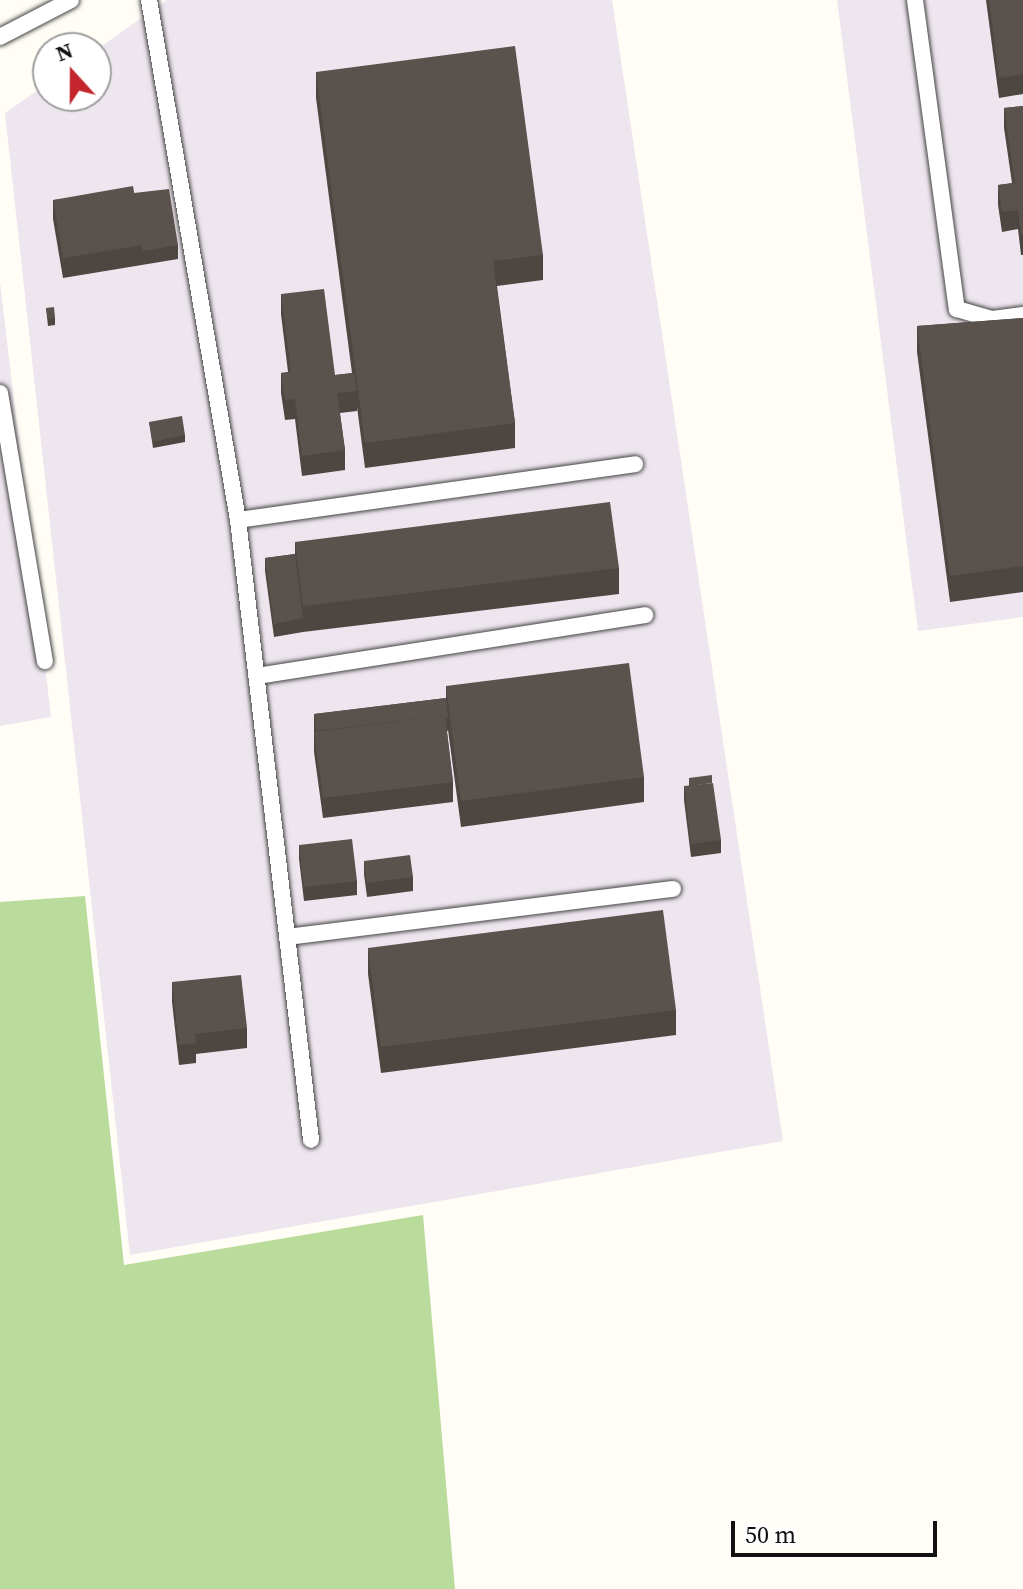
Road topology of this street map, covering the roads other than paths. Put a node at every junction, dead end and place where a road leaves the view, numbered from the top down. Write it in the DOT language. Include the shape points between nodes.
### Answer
graph roads {
  1 [pos="71,0"];
  2 [pos="149,0"];
  3 [pos="915,0"];
  4 [pos="0,37"];
  5 [pos="1023,315"];
  6 [pos="0,393"];
  7 [pos="635,464"];
  8 [pos="238,520"];
  9 [pos="645,615"];
  10 [pos="45,661"];
  11 [pos="257,676"];
  12 [pos="673,889"];
  13 [pos="287,937"];
  14 [pos="311,1140"];
  1 -- 4 [label="lane"];
  2 -- 8 [label="lane"];
  3 -- 5 [label="lane" via="957,309 993,319"];
  6 -- 10 [label="lane"];
  7 -- 8 [label="lane"];
  8 -- 11 [label="lane"];
  9 -- 11 [label="lane"];
  11 -- 13 [label="lane"];
  12 -- 13 [label="lane"];
  13 -- 14 [label="lane"];
}
